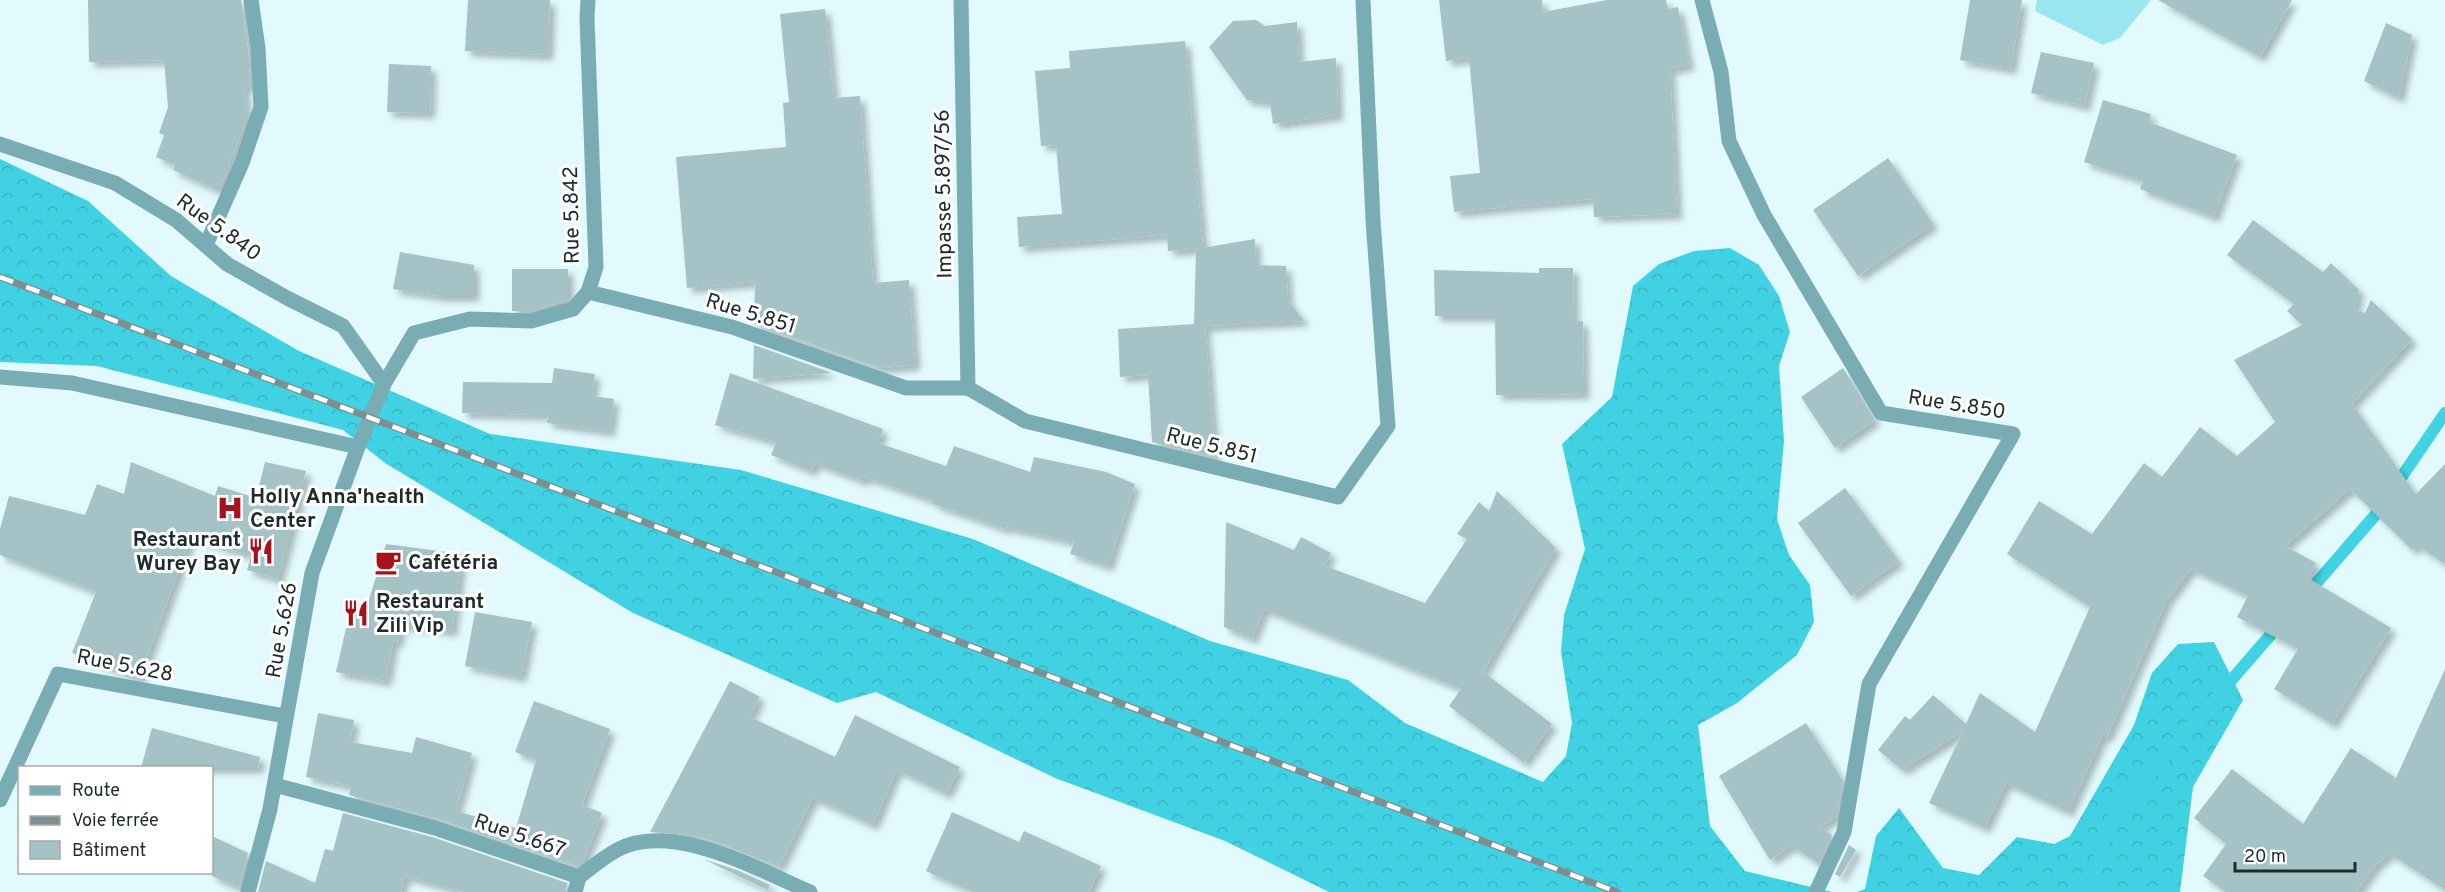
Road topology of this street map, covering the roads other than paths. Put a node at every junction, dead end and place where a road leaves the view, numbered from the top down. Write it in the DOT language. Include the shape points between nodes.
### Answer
graph roads {
  1 [pos="251,0"];
  2 [pos="588,0"];
  3 [pos="961,0"];
  4 [pos="1363,0"];
  5 [pos="1702,0"];
  6 [pos="0,144"];
  7 [pos="206,245"];
  8 [pos="588,292"];
  9 [pos="0,377"];
  10 [pos="384,384"];
  11 [pos="968,388"];
  12 [pos="358,447"];
  13 [pos="285,716"];
  14 [pos="275,785"];
  15 [pos="0,800"];
  16 [pos="577,885"];
  17 [pos="248,892"];
  18 [pos="810,892"];
  19 [pos="1816,892"];
  1 -- 7 [label="street" via="261,107 242,163"];
  2 -- 8 [label="street, Rue 5.842" via="596,267"];
  3 -- 11 [label="street, Impasse 5.897/56"];
  4 -- 11 [label="street, Rue 5.851" via="1388,426 1338,497 1025,421"];
  5 -- 19 [label="street, Rue 5.850" via="1720,72 1729,141 1764,216 1881,413 2013,434 1869,684 1844,832"];
  6 -- 7 [label="street, Rue 5.840" via="115,183 176,220"];
  7 -- 10 [label="street, Rue 5.840" via="228,264 343,326"];
  8 -- 10 [label="street, Rue 5.842" via="573,309 531,321 470,319 414,333"];
  8 -- 11 [label="street, Rue 5.851" via="732,327 906,388"];
  9 -- 12 [label="street" via="72,382"];
  10 -- 12 [label="street, Rue 5.626"];
  12 -- 13 [label="street, Rue 5.626" via="312,573 290,706"];
  13 -- 14 [label="street, Rue 5.626"];
  13 -- 15 [label="street, Rue 5.628" via="58,674"];
  14 -- 16 [label="street, Rue 5.667" via="435,828"];
  14 -- 17 [label="street, Rue 5.626"];
  16 -- 18 [label="street, Rue 5.667" via="618,849 676,840 711,850"];
}
